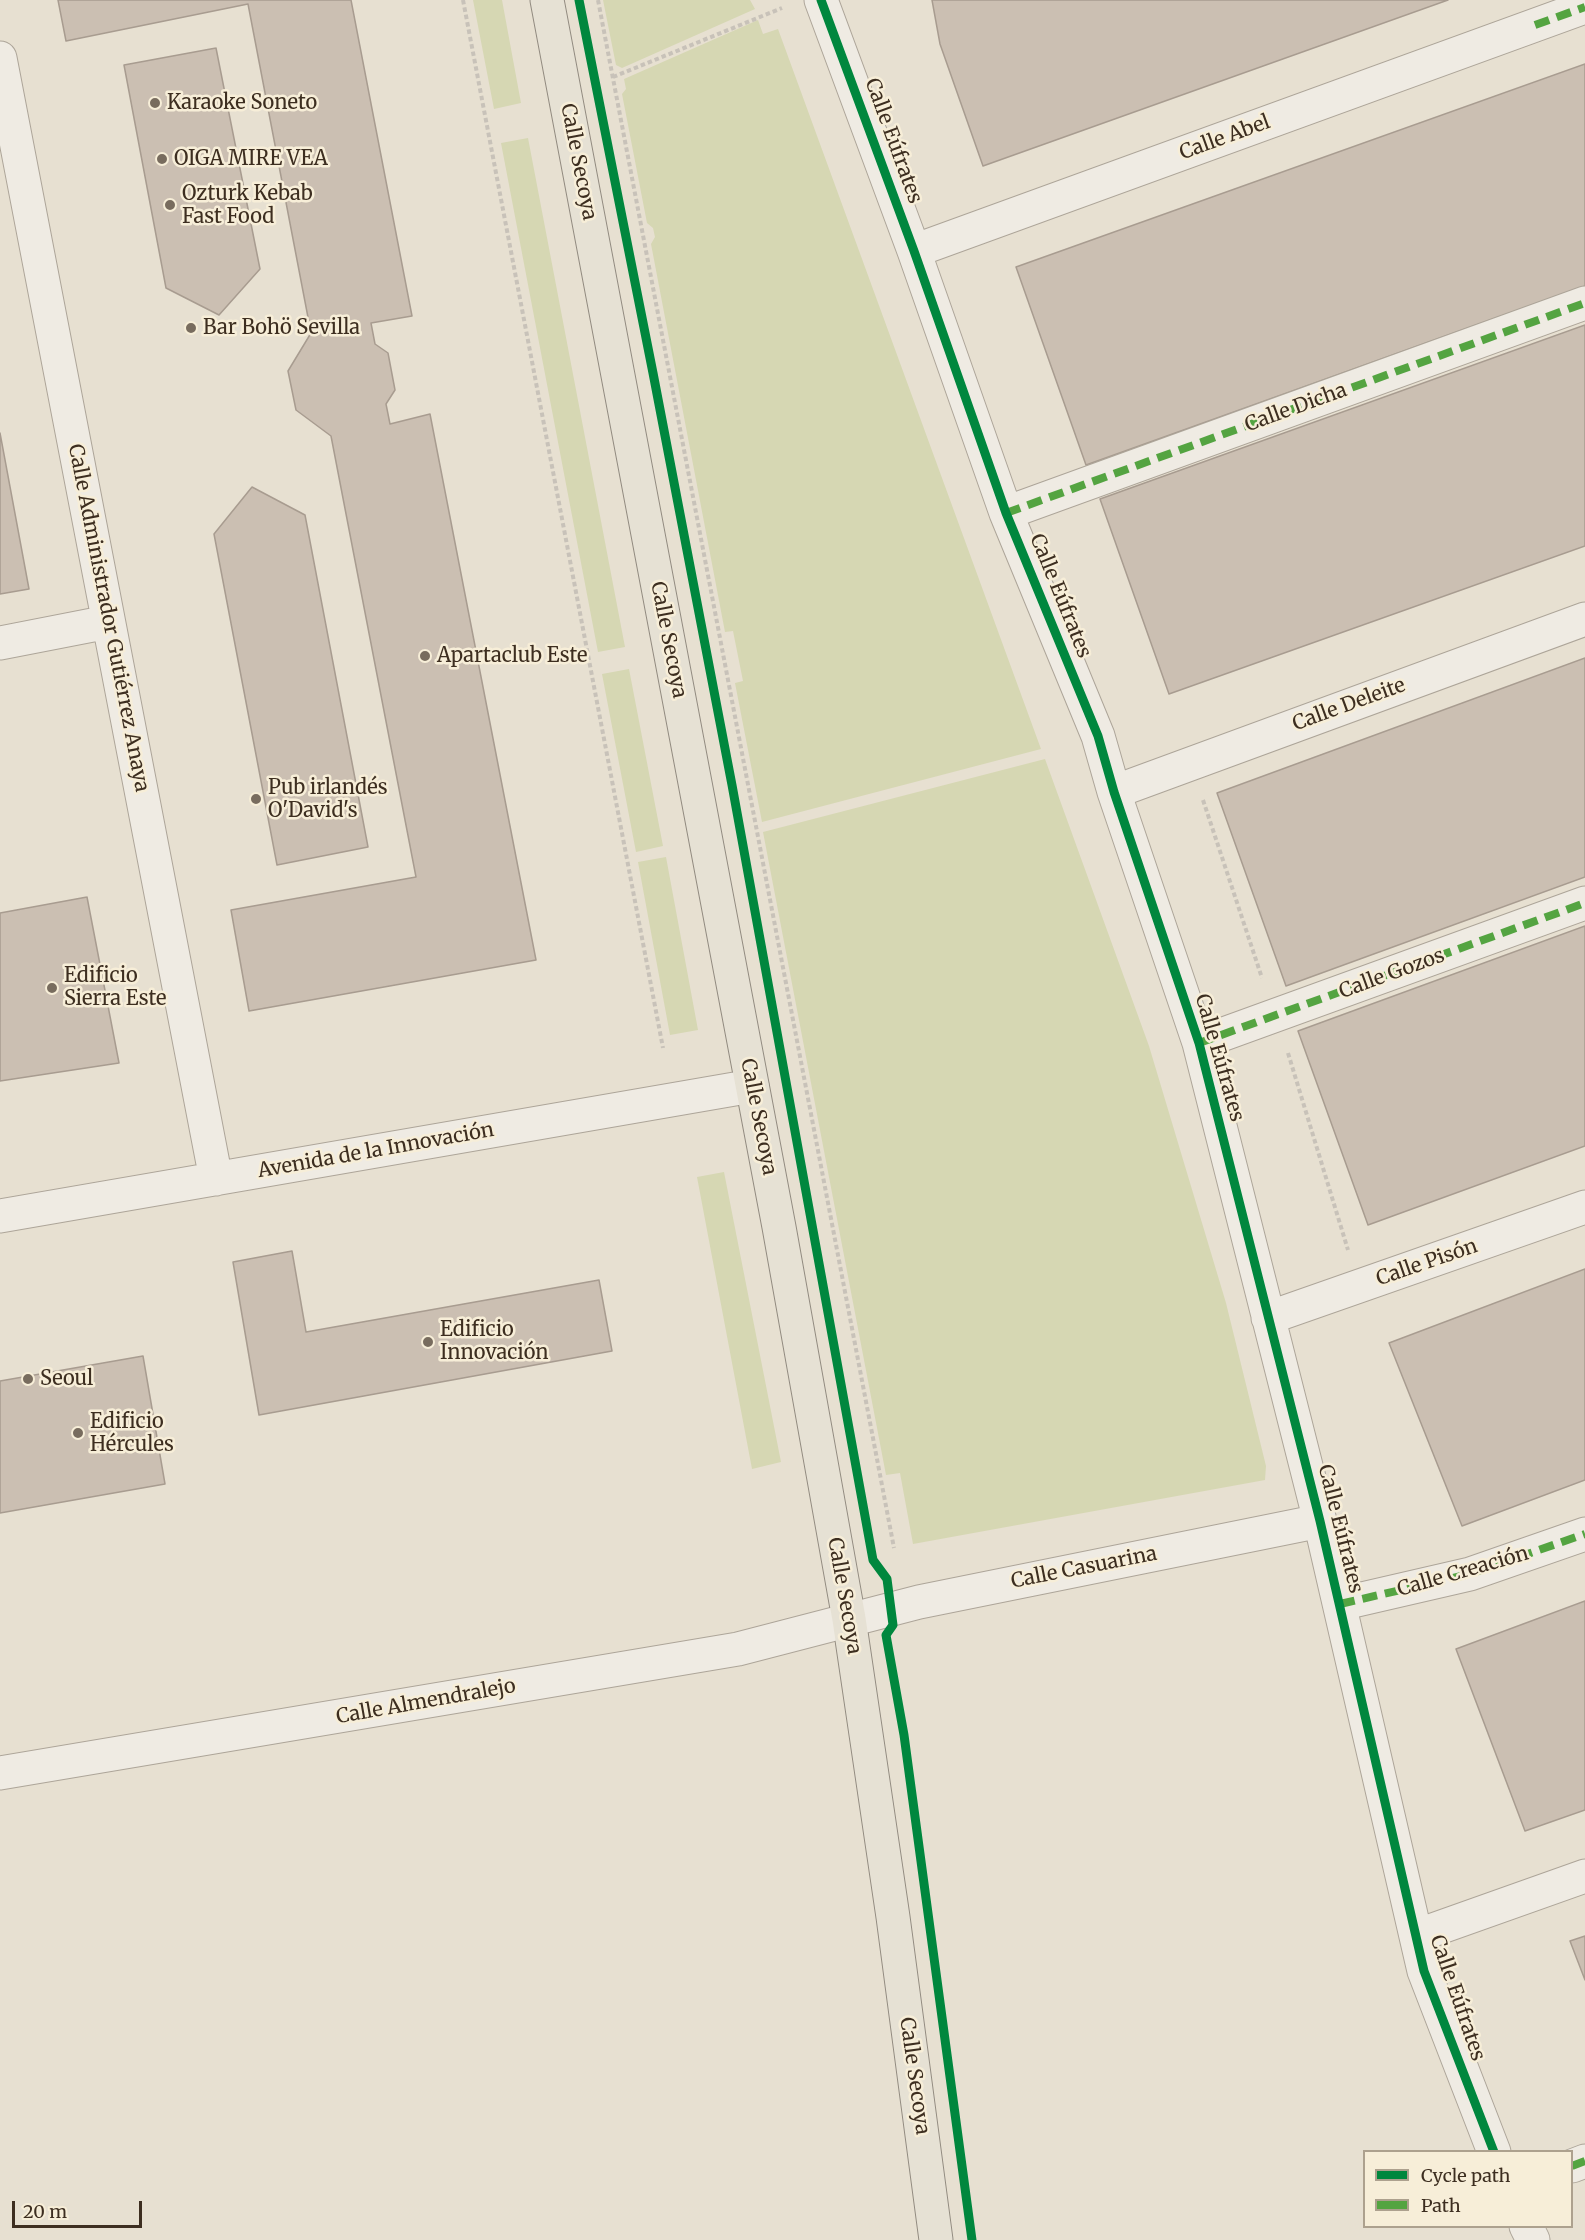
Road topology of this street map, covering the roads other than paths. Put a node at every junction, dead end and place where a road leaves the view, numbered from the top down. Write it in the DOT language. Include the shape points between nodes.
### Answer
graph roads {
  1 [pos="547,0"];
  2 [pos="806,3"];
  3 [pos="1585,7"];
  4 [pos="0,58"];
  5 [pos="914,251"];
  6 [pos="1585,303"];
  7 [pos="1006,513"];
  8 [pos="1585,619"];
  9 [pos="108,622"];
  10 [pos="0,643"];
  11 [pos="1114,792"];
  12 [pos="1585,903"];
  13 [pos="1199,1043"];
  14 [pos="752,1086"];
  15 [pos="216,1179"];
  16 [pos="1585,1207"];
  17 [pos="0,1216"];
  18 [pos="1268,1318"];
  19 [pos="1320,1521"];
  20 [pos="1585,1534"];
  21 [pos="1340,1604"];
  22 [pos="849,1620"];
  23 [pos="0,1773"];
  24 [pos="1585,1876"];
  25 [pos="1416,1936"];
  26 [pos="1494,2150"];
  27 [pos="936,2240"];
  1 -- 14 [label="main road, Calle Secoya"];
  2 -- 5 [label="street, Calle Eúfrates"];
  3 -- 5 [label="street, Calle Abel"];
  4 -- 9 [label="street, Calle Administrador Gutiérrez Anaya"];
  5 -- 7 [label="street, Calle Eúfrates"];
  6 -- 7 [label="street, Calle Dicha"];
  7 -- 11 [label="street, Calle Eúfrates" via="1098,736"];
  8 -- 11 [label="street, Calle Deleite"];
  9 -- 10 [label="street"];
  9 -- 15 [label="street, Calle Administrador Gutiérrez Anaya"];
  11 -- 13 [label="street, Calle Eúfrates"];
  12 -- 13 [label="street, Calle Gozos"];
  13 -- 18 [label="street, Calle Eúfrates"];
  14 -- 15 [label="street, Avenida de la Innovación"];
  14 -- 22 [label="main road, Calle Secoya"];
  15 -- 17 [label="street, Avenida de la Innovación"];
  16 -- 18 [label="street, Calle Pisón"];
  18 -- 19 [label="street, Calle Eúfrates"];
  19 -- 21 [label="street, Calle Eúfrates"];
  19 -- 22 [label="street, Calle Casuarina" via="919,1602"];
  20 -- 21 [label="street, Calle Creación" via="1470,1574"];
  21 -- 25 [label="street, Calle Eúfrates"];
  22 -- 23 [label="street, Calle Almendralejo" via="738,1649"];
  22 -- 27 [label="main road, Calle Secoya"];
  24 -- 25 [label="street"];
  25 -- 26 [label="street, Calle Eúfrates" via="1424,1971"];
}
